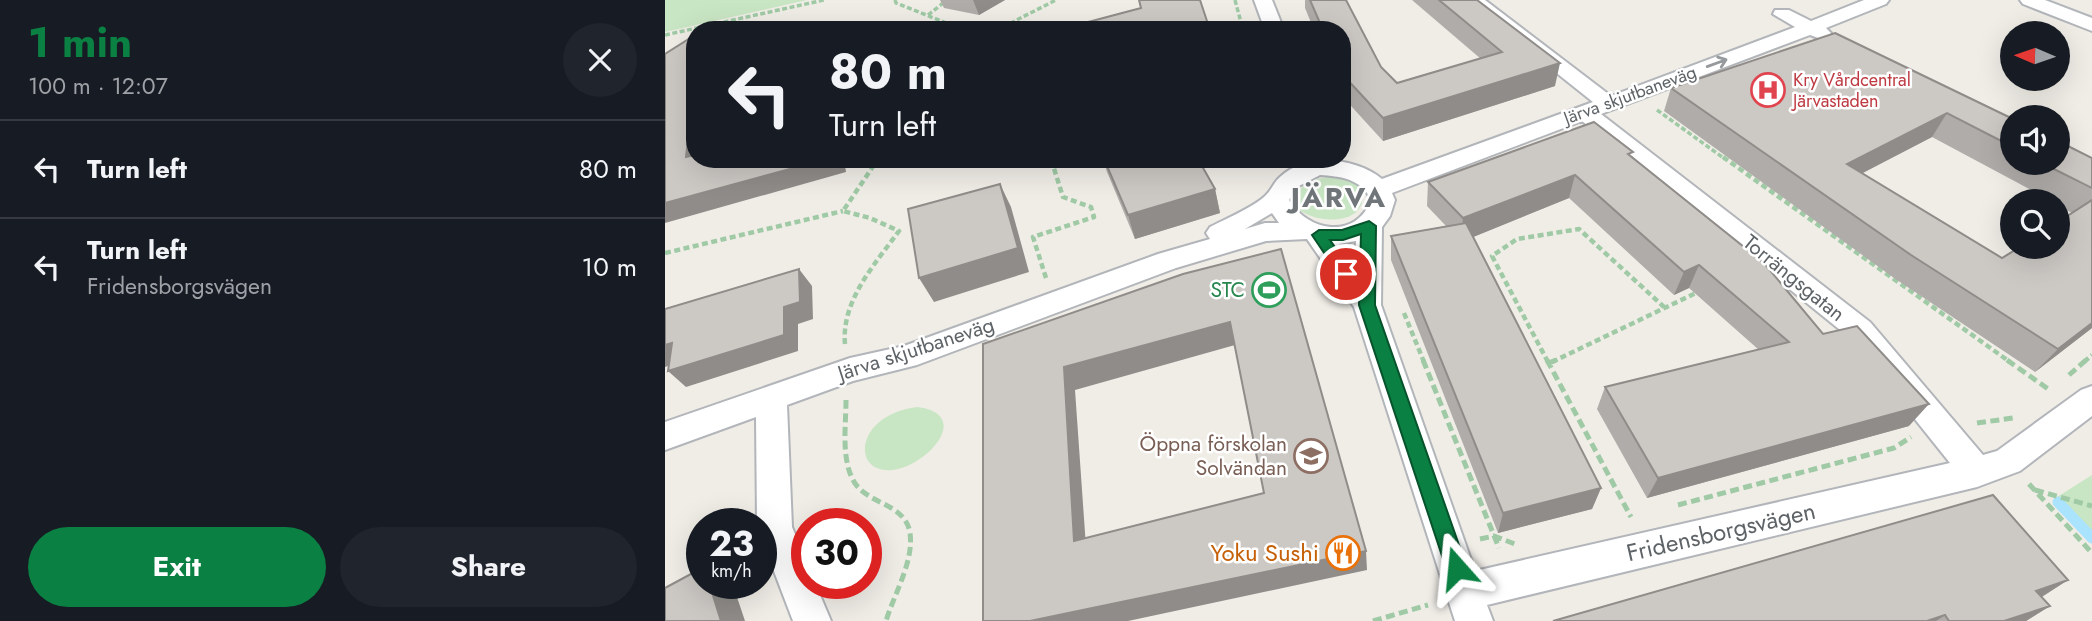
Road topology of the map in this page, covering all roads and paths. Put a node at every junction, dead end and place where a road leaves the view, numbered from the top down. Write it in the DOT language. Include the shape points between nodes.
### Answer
graph roads {
  1 [pos="824,0"];
  2 [pos="895,0"];
  3 [pos="947,0"];
  4 [pos="1056,0"];
  5 [pos="1263,0"];
  6 [pos="1474,0"];
  7 [pos="1880,0"];
  8 [pos="2029,0"];
  9 [pos="1782,14"];
  10 [pos="928,15"];
  11 [pos="729,21"];
  12 [pos="942,21"];
  13 [pos="1015,21"];
  14 [pos="1271,21"];
  15 [pos="2092,25"];
  16 [pos="1811,28"];
  17 [pos="686,30"];
  18 [pos="665,35"];
  19 [pos="1838,42"];
  20 [pos="1653,107"];
  21 [pos="1595,108"];
  22 [pos="872,168"];
  23 [pos="1054,168"];
  24 [pos="1296,168"];
  25 [pos="1349,168"];
  26 [pos="1379,189"];
  27 [pos="1277,200"];
  28 [pos="843,211"];
  29 [pos="1259,224"];
  30 [pos="1369,226"];
  31 [pos="1313,233"];
  32 [pos="665,253"];
  33 [pos="1048,283"];
  34 [pos="1702,290"];
  35 [pos="1399,300"];
  36 [pos="1367,305"];
  37 [pos="1664,307"];
  38 [pos="2092,355"];
  39 [pos="1549,363"];
  40 [pos="849,370"];
  41 [pos="2062,382"];
  42 [pos="771,398"];
  43 [pos="2092,398"];
  44 [pos="2041,399"];
  45 [pos="2020,417"];
  46 [pos="1973,424"];
  47 [pos="1917,433"];
  48 [pos="665,436"];
  49 [pos="1993,467"];
  50 [pos="2034,490"];
  51 [pos="2092,506"];
  52 [pos="1670,507"];
  53 [pos="1644,514"];
  54 [pos="1631,517"];
  55 [pos="1619,521"];
  56 [pos="1494,536"];
  57 [pos="1523,547"];
  58 [pos="2092,553"];
  59 [pos="1512,582"];
  60 [pos="1428,605"];
  61 [pos="1469,607"];
  62 [pos="812,621"];
  63 [pos="886,621"];
  64 [pos="1373,621"];
  1 -- 11 [label="path"];
  2 -- 10 [label="path"];
  3 -- 10 [label="path"];
  4 -- 13 [label="path"];
  5 -- 14 [label="street"];
  6 -- 21 [label="street, Torrängsgatan"];
  7 -- 16 [label="street, Järva skjutbaneväg"];
  8 -- 15 [label="street"];
  9 -- 16 [label="street"];
  10 -- 12 [label="path"];
  16 -- 19 [label="street"];
  21 -- 16 [label="street, Järva skjutbaneväg, one-way"];
  17 -- 18 [label="path"];
  20 -- 44 [label="path" via="2052,390"];
  21 -- 26 [label="street, Järva skjutbaneväg"];
  21 -- 49 [label="street, Torrängsgatan" via="1860,330"];
  22 -- 28 [label="path"];
  23 -- 33 [label="path" via="1063,197 1091,207 1094,217 1033,237"];
  24 -- 27 [label="street"];
  25 -- 26 [label="street"];
  26 -- 30 [label="street" via="1382,208"];
  27 -- 29 [label="street"];
  27 -- 31 [label="street" via="1286,218"];
  28 -- 32 [label="path"];
  28 -- 40 [label="path" via="899,231 862,283 843,324"];
  29 -- 31 [label="street"];
  29 -- 40 [label="street, Järva skjutbaneväg" via="907,357"];
  30 -- 31 [label="street" via="1343,235"];
  30 -- 36 [label="street, Fridensborgsvägen"];
  31 -- 36 [label="street, Fridensborgsvägen"];
  34 -- 37 [label="path"];
  35 -- 56 [label="path"];
  36 -- 61 [label="street, Fridensborgsvägen"];
  37 -- 39 [label="path"];
  37 -- 39 [label="path" via="1580,229 1517,239 1493,256"];
  38 -- 41 [label="path"];
  39 -- 54 [label="path"];
  40 -- 42 [label="street, Järva skjutbaneväg"];
  40 -- 63 [label="path" via="853,386 846,399 849,468 854,483 901,513 911,536"];
  42 -- 48 [label="street, Järva skjutbaneväg"];
  42 -- 62 [label="street" via="775,527"];
  43 -- 49 [label="street"];
  45 -- 46 [label="path"];
  47 -- 52 [label="path" via="1894,449"];
  49 -- 50 [label="path"];
  49 -- 59 [label="street, Fridensborgsvägen"];
  50 -- 51 [label="path"];
  50 -- 58 [label="path"];
  53 -- 54 [label="path"];
  54 -- 55 [label="path"];
  56 -- 57 [label="path"];
  56 -- 59 [label="path"];
  59 -- 61 [label="street, Fridensborgsvägen"];
  60 -- 64 [label="path"];
}
